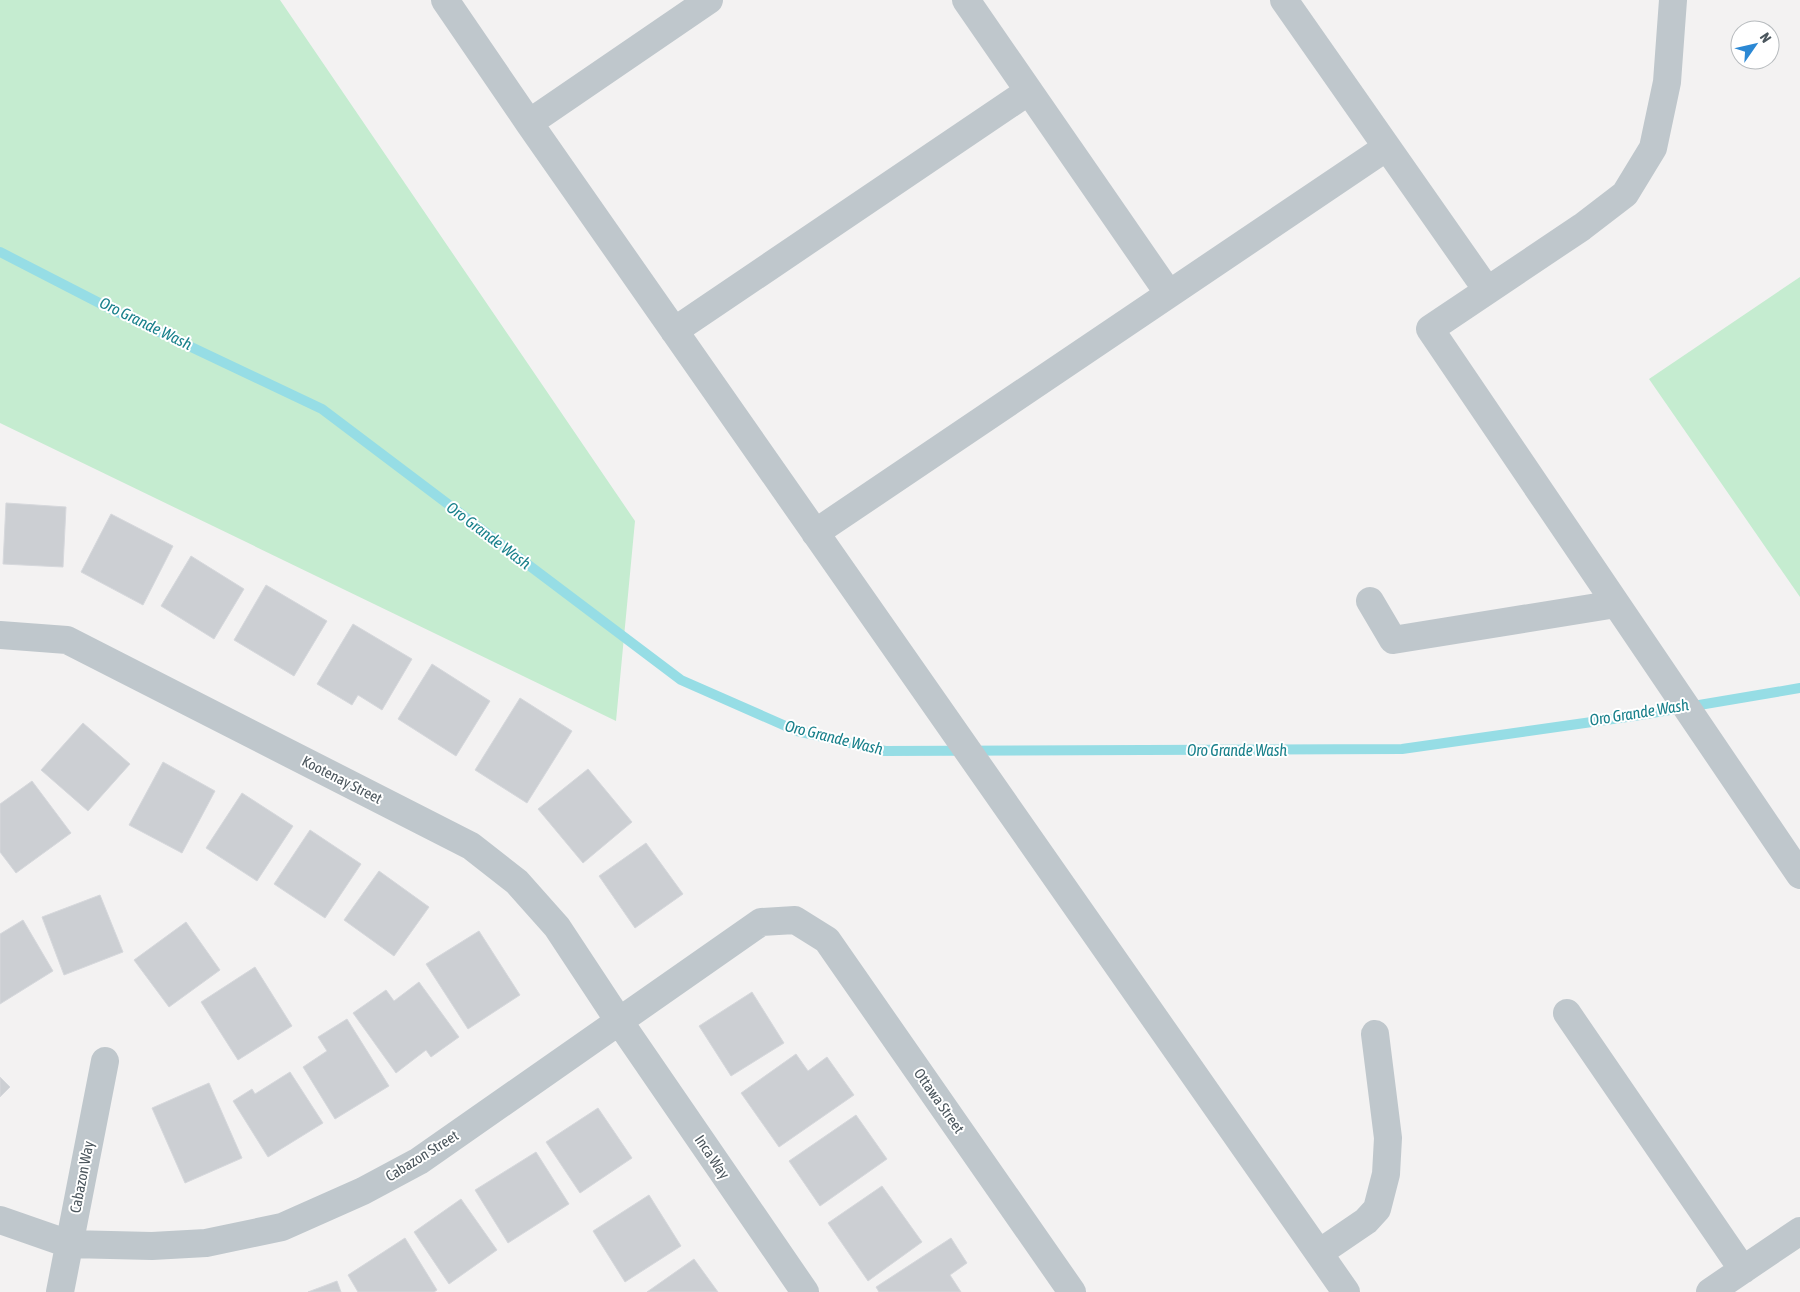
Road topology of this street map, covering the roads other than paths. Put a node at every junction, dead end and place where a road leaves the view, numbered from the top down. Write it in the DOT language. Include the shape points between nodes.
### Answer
graph roads {
  1 [pos="445,0"];
  2 [pos="709,0"];
  3 [pos="966,0"];
  4 [pos="1284,0"];
  5 [pos="1673,0"];
  6 [pos="1029,91"];
  7 [pos="529,123"];
  8 [pos="1387,147"];
  9 [pos="1486,290"];
  10 [pos="1169,294"];
  11 [pos="674,332"];
  12 [pos="815,533"];
  13 [pos="1370,601"];
  14 [pos="1616,604"];
  15 [pos="0,635"];
  16 [pos="1799,873"];
  17 [pos="795,920"];
  18 [pos="1567,1013"];
  19 [pos="619,1021"];
  20 [pos="1375,1034"];
  21 [pos="105,1062"];
  22 [pos="0,1220"];
  23 [pos="1800,1231"];
  24 [pos="69,1244"];
  25 [pos="1319,1253"];
  26 [pos="1743,1270"];
  27 [pos="60,1292"];
  28 [pos="805,1292"];
  29 [pos="1072,1292"];
  30 [pos="1346,1292"];
  31 [pos="1710,1292"];
  1 -- 7 [label="street"];
  2 -- 7 [label="street"];
  3 -- 6 [label="street"];
  4 -- 8 [label="street"];
  5 -- 9 [label="street" via="1667,82 1653,148 1625,194 1582,227"];
  6 -- 10 [label="street"];
  6 -- 11 [label="street"];
  7 -- 11 [label="street"];
  8 -- 9 [label="street"];
  8 -- 10 [label="street"];
  9 -- 14 [label="street" via="1430,329"];
  10 -- 12 [label="street"];
  11 -- 12 [label="street"];
  12 -- 25 [label="street"];
  13 -- 14 [label="street" via="1393,640"];
  14 -- 16 [label="street"];
  15 -- 19 [label="street, Kootenay Street" via="67,640 471,846 517,882 556,926"];
  17 -- 19 [label="street, Cabazon Street" via="761,922"];
  17 -- 29 [label="street, Ottawa Street" via="827,940"];
  18 -- 26 [label="street"];
  19 -- 24 [label="street, Cabazon Street" via="419,1161 363,1191 282,1227 206,1243 152,1246"];
  19 -- 28 [label="street, Inca Way"];
  20 -- 25 [label="street" via="1388,1138 1386,1174 1376,1209 1366,1221"];
  21 -- 24 [label="street, Cabazon Way"];
  22 -- 24 [label="street, Cabazon Street"];
  23 -- 26 [label="street"];
  24 -- 27 [label="street, Cabazon Way"];
  25 -- 30 [label="street"];
  26 -- 31 [label="street"];
}
